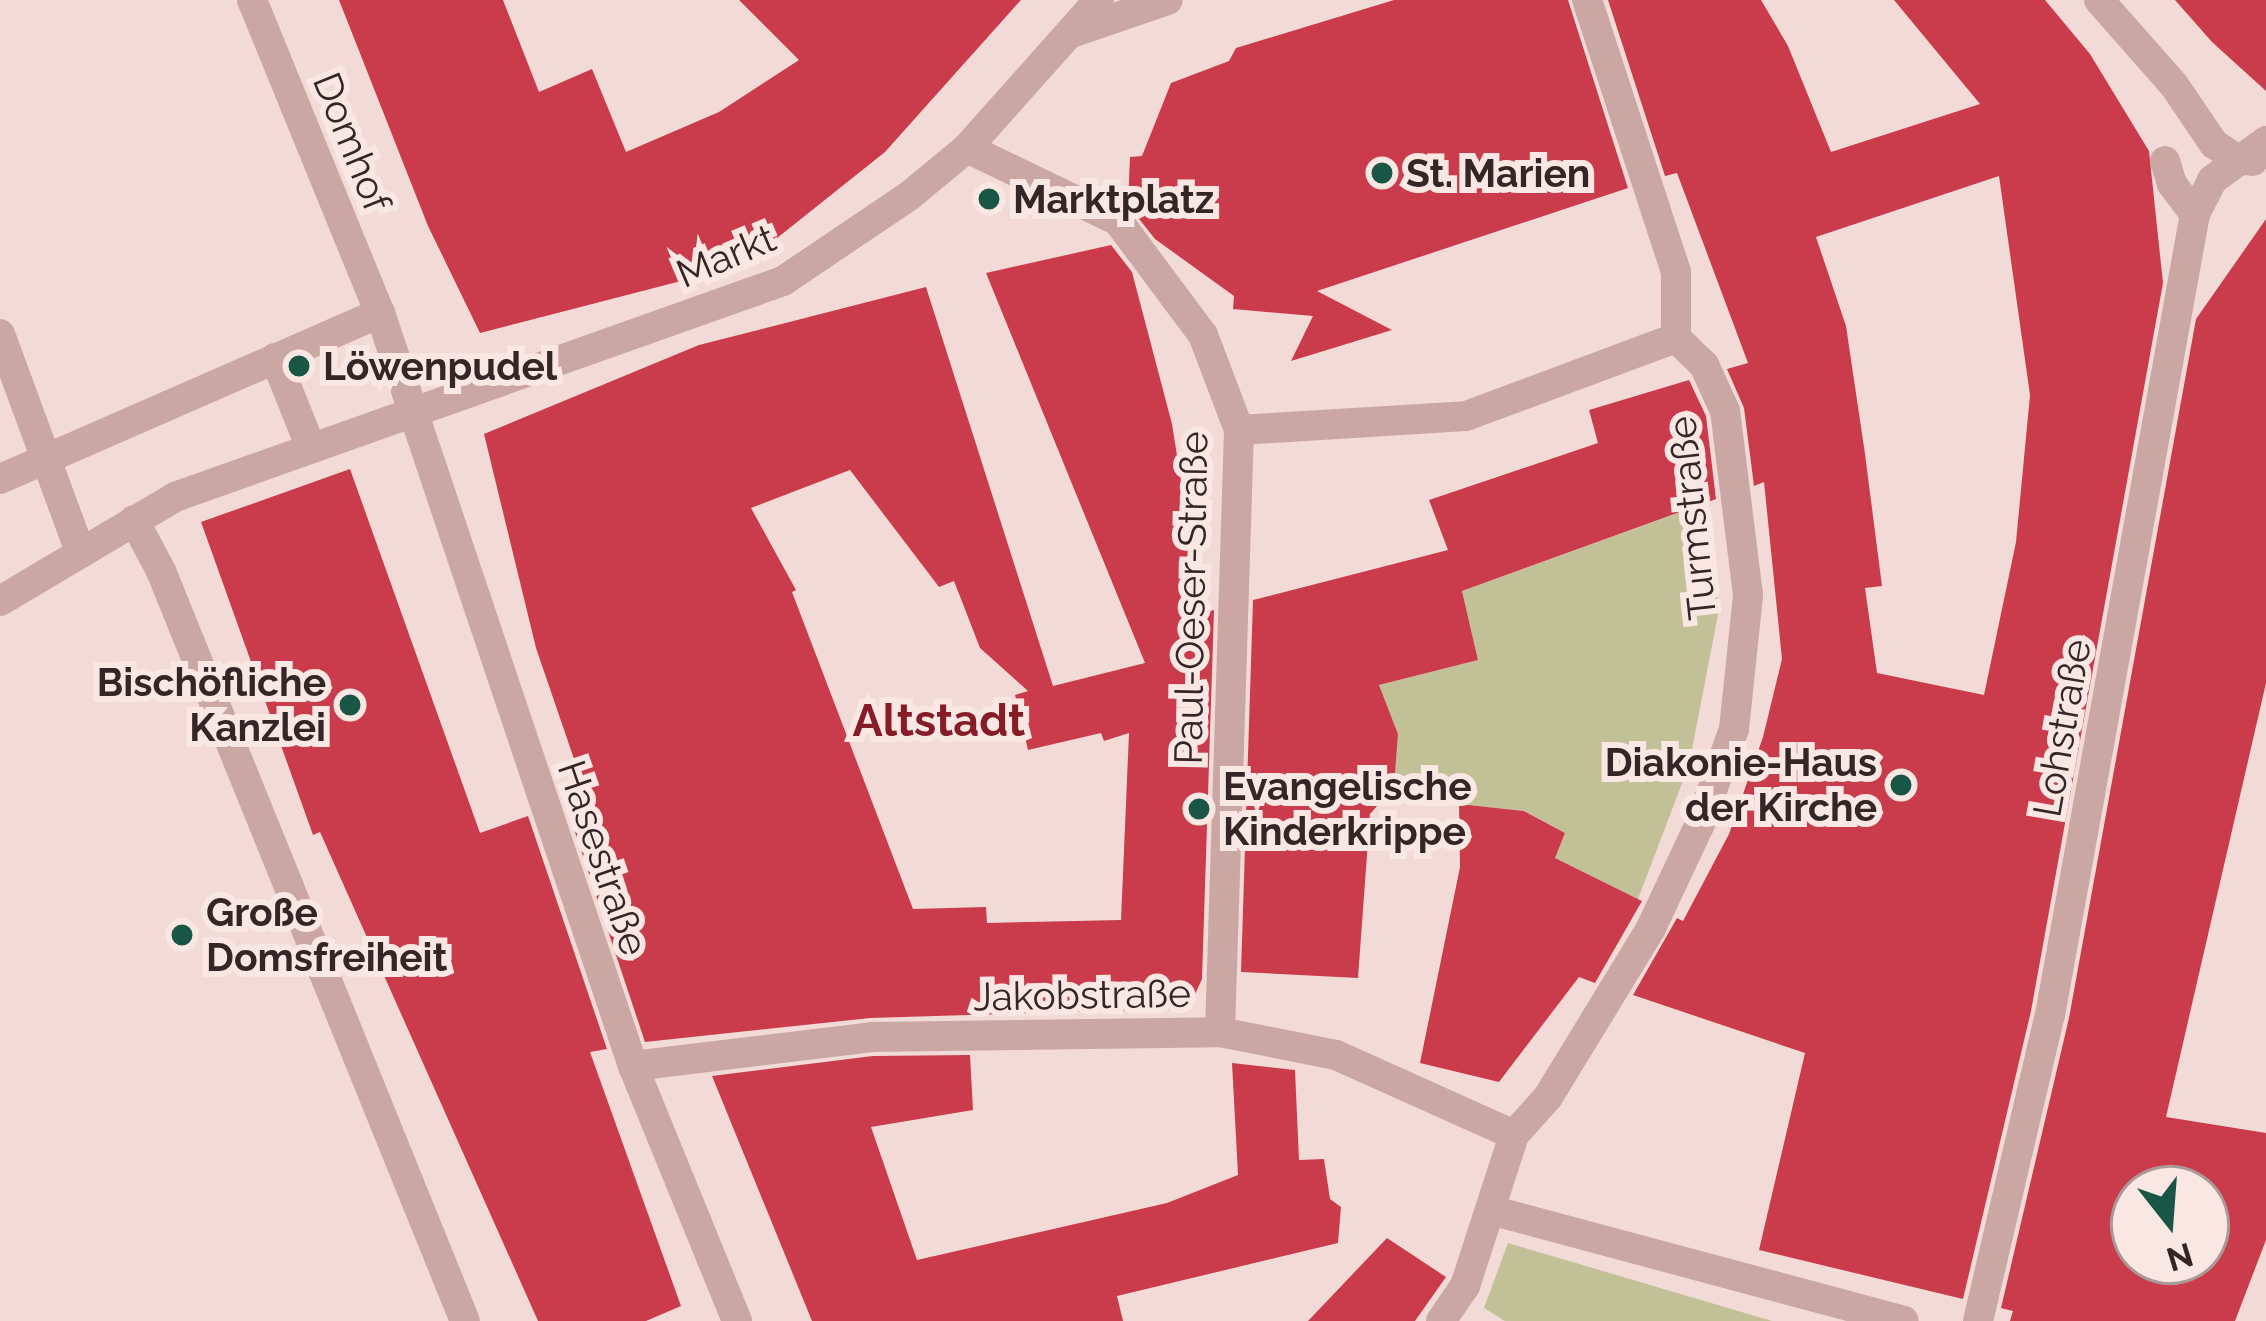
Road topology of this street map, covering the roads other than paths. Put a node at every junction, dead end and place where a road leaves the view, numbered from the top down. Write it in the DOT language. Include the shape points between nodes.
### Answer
graph roads {
  1 [pos="252,0"];
  2 [pos="1099,0"];
  3 [pos="1168,0"];
  4 [pos="1587,0"];
  5 [pos="2099,0"];
  6 [pos="1066,35"];
  7 [pos="2266,141"];
  8 [pos="967,148"];
  9 [pos="2165,161"];
  10 [pos="2251,162"];
  11 [pos="2194,214"];
  12 [pos="380,313"];
  13 [pos="0,334"];
  14 [pos="1676,338"];
  15 [pos="275,358"];
  16 [pos="415,412"];
  17 [pos="1239,430"];
  18 [pos="311,448"];
  19 [pos="46,458"];
  20 [pos="0,479"];
  21 [pos="134,520"];
  22 [pos="80,551"];
  23 [pos="0,601"];
  24 [pos="1220,1032"];
  25 [pos="632,1066"];
  26 [pos="1514,1136"];
  27 [pos="1493,1211"];
  28 [pos="465,1321"];
  29 [pos="737,1321"];
  30 [pos="1442,1321"];
  31 [pos="1904,1321"];
  32 [pos="1978,1321"];
  1 -- 12 [label="street, Domhof"];
  2 -- 6 [label="street, Markt"];
  3 -- 6 [label="street, Markt"];
  4 -- 14 [label="street" via="1676,272"];
  5 -- 10 [label="street" via="2214,144"];
  6 -- 8 [label="street, Markt"];
  7 -- 10 [label="street"];
  8 -- 16 [label="street, Markt" via="783,281"];
  8 -- 17 [label="street, Paul-Oeser-Straße" via="1118,221 1203,335"];
  9 -- 11 [label="street"];
  10 -- 11 [label="street, Lohstraße" via="2212,180"];
  11 -- 32 [label="street, Lohstraße" via="2050,1015"];
  12 -- 15 [label="street"];
  12 -- 16 [label="street, Domhof"];
  13 -- 19 [label="street"];
  14 -- 17 [label="street" via="1466,416"];
  14 -- 26 [label="street, Turmstraße" via="1704,365 1725,411 1748,595 1733,730 1651,928 1548,1097"];
  15 -- 18 [label="street"];
  15 -- 19 [label="street"];
  16 -- 18 [label="street"];
  16 -- 25 [label="street, Hasestraße"];
  17 -- 24 [label="street, Paul-Oeser-Straße"];
  18 -- 21 [label="street"];
  19 -- 20 [label="street"];
  19 -- 22 [label="street"];
  21 -- 22 [label="street"];
  21 -- 28 [label="street"];
  22 -- 23 [label="street"];
  24 -- 25 [label="street, Jakobstraße" via="872,1037"];
  24 -- 26 [label="street, Jakobstraße" via="1336,1055"];
  25 -- 29 [label="street, Hasestraße"];
  26 -- 27 [label="street, Turmstraße"];
  27 -- 30 [label="street, Turmstraße" via="1465,1286"];
  27 -- 31 [label="street"];
}
